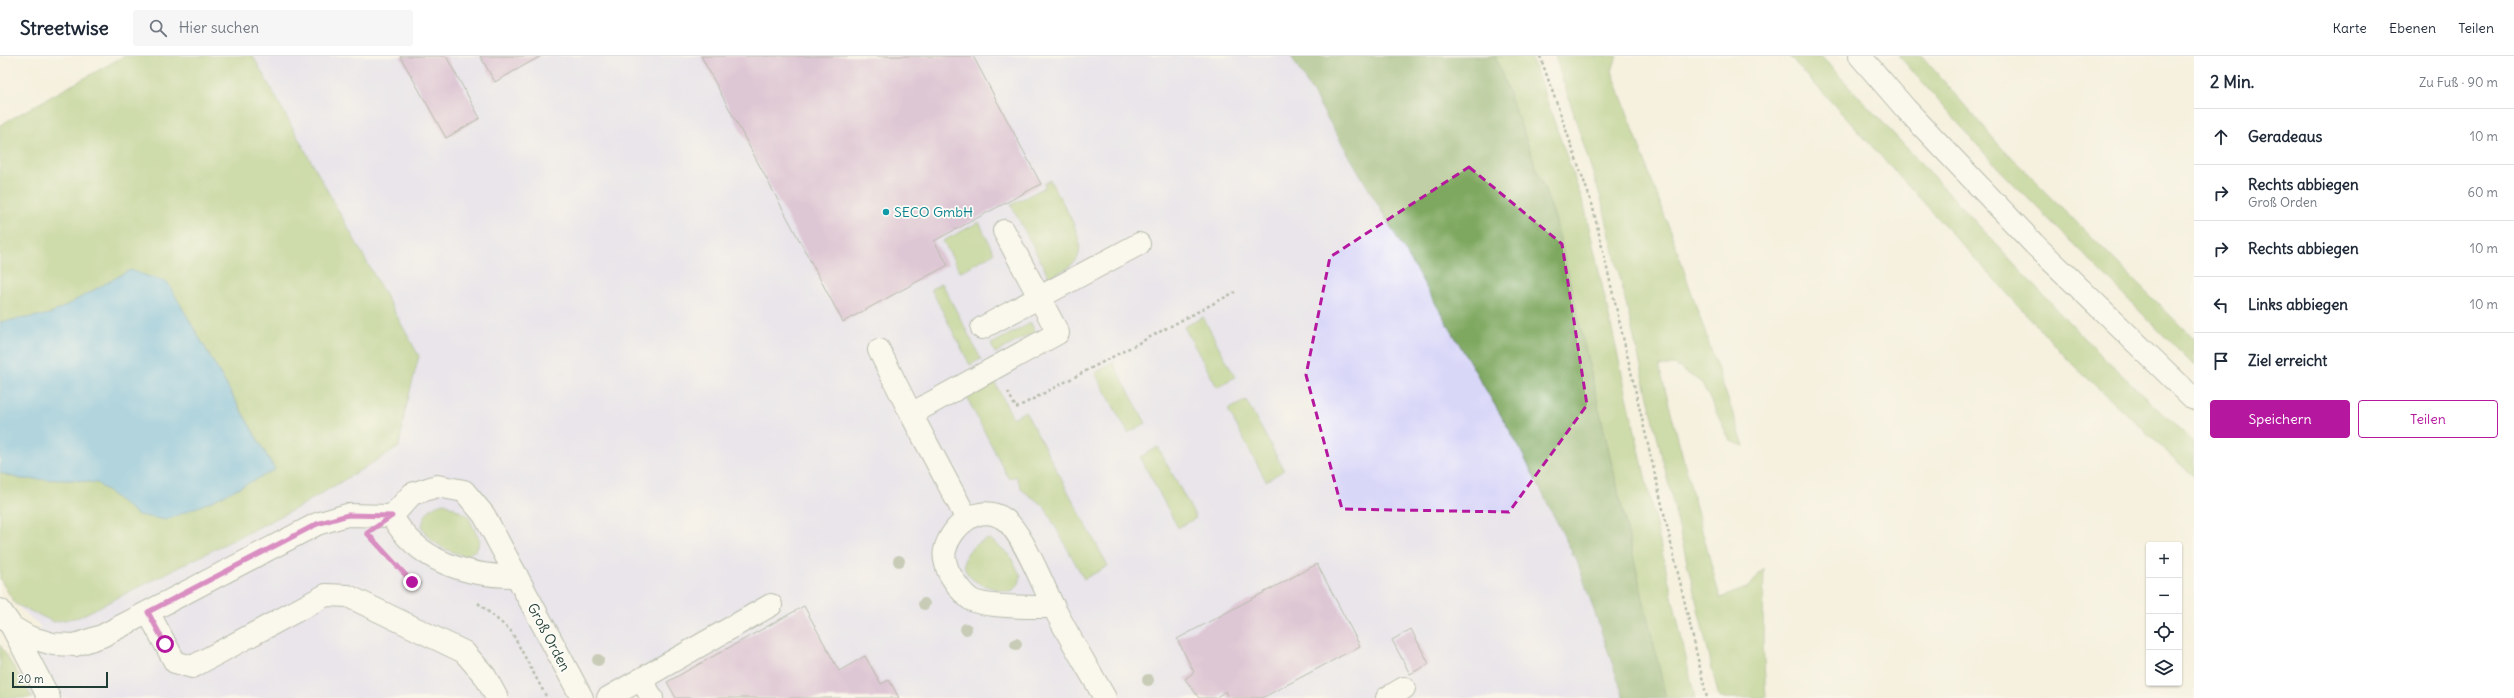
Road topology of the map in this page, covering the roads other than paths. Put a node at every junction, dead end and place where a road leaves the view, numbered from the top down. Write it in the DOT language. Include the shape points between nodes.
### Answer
graph roads {
  1 [pos="1860,56"];
  2 [pos="1004,232"];
  3 [pos="1139,244"];
  4 [pos="1040,299"];
  5 [pos="982,328"];
  6 [pos="879,350"];
  7 [pos="2194,399"];
  8 [pos="911,414"];
  9 [pos="392,516"];
  10 [pos="967,519"];
  11 [pos="517,576"];
  12 [pos="771,605"];
  13 [pos="1054,607"];
  14 [pos="148,612"];
  15 [pos="6,618"];
  16 [pos="641,679"];
  17 [pos="49,698"];
  18 [pos="497,698"];
  19 [pos="582,698"];
  20 [pos="608,698"];
  21 [pos="652,698"];
  22 [pos="1105,698"];
  1 -- 7 [label="street" via="1905,108 2034,244"];
  2 -- 4 [label="street"];
  3 -- 4 [label="street"];
  4 -- 5 [label="street"];
  4 -- 8 [label="street" via="1058,333"];
  6 -- 8 [label="street"];
  8 -- 10 [label="street"];
  9 -- 11 [label="street" via="399,529 428,556 476,574"];
  9 -- 11 [label="street, Groß Orden" via="412,494 437,486 464,491 484,516"];
  9 -- 14 [label="street" via="348,515 317,524"];
  10 -- 13 [label="street" via="978,515 991,515 1004,519 1013,528"];
  10 -- 13 [label="street" via="948,537 944,553 948,572 956,585 971,600 1010,607"];
  11 -- 19 [label="street, Groß Orden"];
  12 -- 16 [label="street"];
  13 -- 22 [label="street"];
  14 -- 15 [label="street" via="102,636 75,645 53,644 29,637"];
  14 -- 18 [label="street" via="175,662 192,667 326,594 348,596 464,652 485,676"];
  15 -- 17 [label="street"];
  16 -- 20 [label="street"];
  16 -- 21 [label="street"];
}
